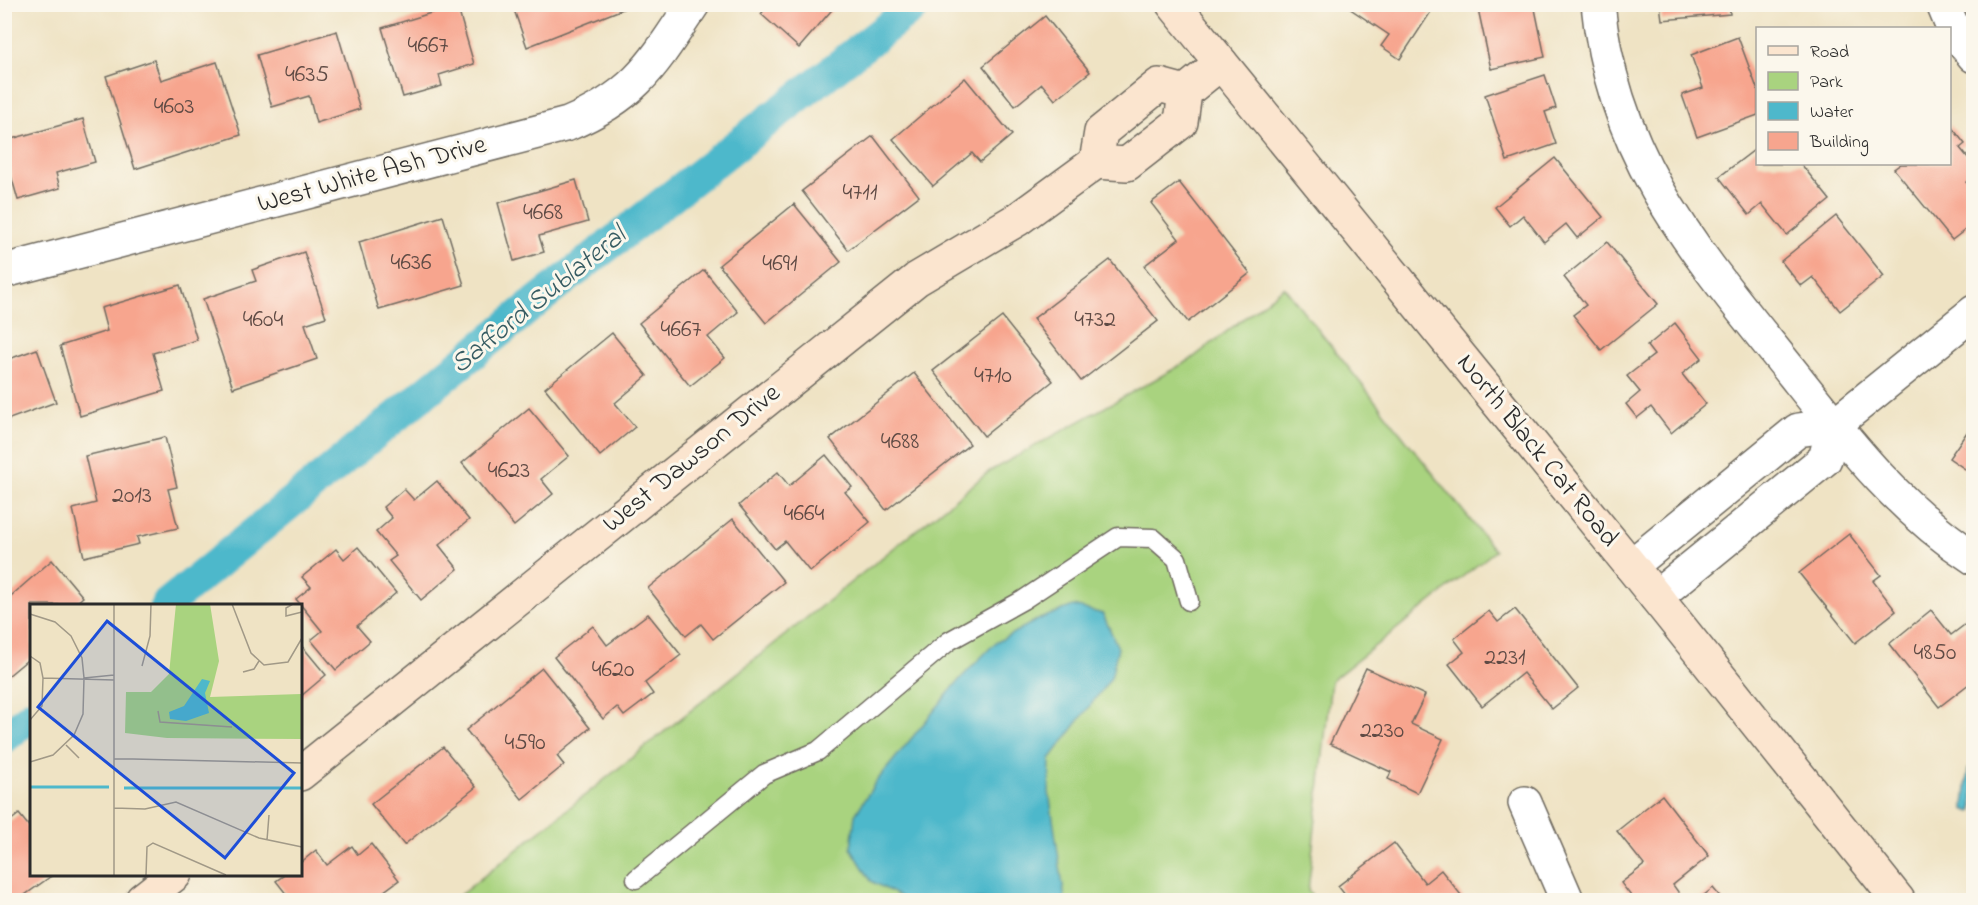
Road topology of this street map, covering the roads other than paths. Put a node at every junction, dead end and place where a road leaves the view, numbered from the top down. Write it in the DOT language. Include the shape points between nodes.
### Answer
graph roads {
  1 [pos="693,4"];
  2 [pos="1173,4"];
  3 [pos="1598,4"];
  4 [pos="1943,4"];
  5 [pos="1974,56"];
  6 [pos="1221,63"];
  7 [pos="1185,92"];
  8 [pos="1096,162"];
  9 [pos="4,271"];
  10 [pos="1974,312"];
  11 [pos="1834,425"];
  12 [pos="1974,558"];
  13 [pos="1631,566"];
  14 [pos="1656,597"];
  15 [pos="1189,602"];
  16 [pos="302,772"];
  17 [pos="1525,803"];
  18 [pos="173,875"];
  19 [pos="636,879"];
  20 [pos="142,900"];
  21 [pos="1567,900"];
  22 [pos="1898,900"];
  1 -- 9 [label="street, West White Ash Drive" via="651,66 628,91 600,111 568,124"];
  2 -- 6 [label="street, North Black Cat Road"];
  3 -- 11 [label="street" via="1616,98 1656,191 1692,248"];
  4 -- 5 [label="street" via="1955,33"];
  6 -- 7 [label="street"];
  6 -- 13 [label="street, North Black Cat Road"];
  7 -- 8 [label="street" via="1181,122 1168,133 1127,164"];
  7 -- 8 [label="street" via="1158,85 1101,132"];
  8 -- 16 [label="street, West Dawson Drive" via="1018,219 917,279"];
  10 -- 11 [label="street"];
  11 -- 12 [label="street" via="1909,510"];
  11 -- 13 [label="street" via="1798,430"];
  11 -- 14 [label="street" via="1825,459"];
  13 -- 14 [label="street, North Black Cat Road"];
  14 -- 22 [label="street, North Black Cat Road"];
  15 -- 19 [label="lane" via="1177,559 1153,538 1118,537 1023,600 949,641 818,751 764,774"];
  17 -- 21 [label="street"];
  18 -- 20 [label="street"];
}
